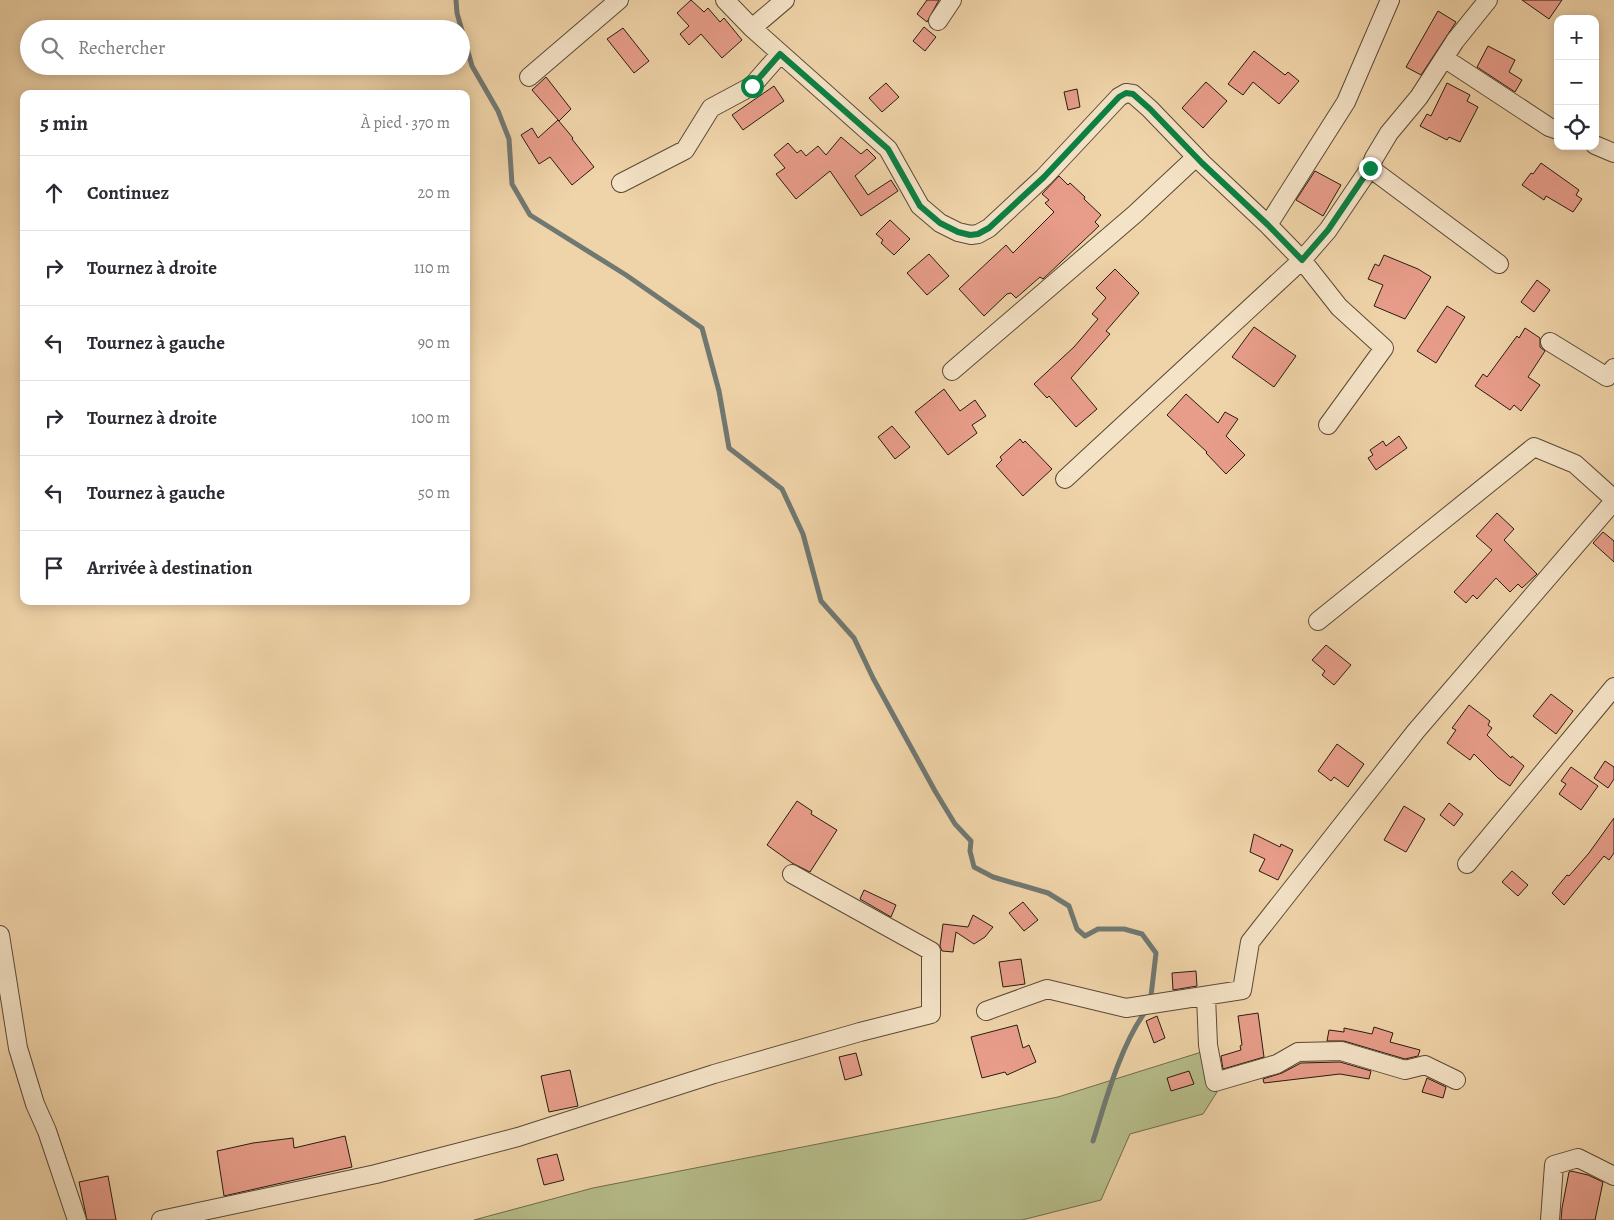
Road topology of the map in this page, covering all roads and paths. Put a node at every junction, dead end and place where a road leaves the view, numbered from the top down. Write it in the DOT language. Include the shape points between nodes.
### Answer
graph roads {
  1 [pos="619,0"];
  2 [pos="725,0"];
  3 [pos="785,0"];
  4 [pos="952,0"];
  5 [pos="1390,0"];
  6 [pos="1488,0"];
  7 [pos="938,21"];
  8 [pos="752,28"];
  9 [pos="780,54"];
  10 [pos="1444,58"];
  11 [pos="529,77"];
  12 [pos="1554,129"];
  13 [pos="1599,147"];
  14 [pos="1614,153"];
  15 [pos="1196,158"];
  16 [pos="1370,168"];
  17 [pos="621,182"];
  18 [pos="1268,225"];
  19 [pos="1302,260"];
  20 [pos="1499,264"];
  21 [pos="1550,342"];
  22 [pos="1614,368"];
  23 [pos="952,371"];
  24 [pos="1328,425"];
  25 [pos="1065,479"];
  26 [pos="1614,500"];
  27 [pos="1318,621"];
  28 [pos="1614,687"];
  29 [pos="1467,864"];
  30 [pos="792,874"];
  31 [pos="0,935"];
  32 [pos="1206,996"];
  33 [pos="986,1011"];
  34 [pos="1456,1080"];
  35 [pos="1614,1176"];
  36 [pos="76,1220"];
  37 [pos="161,1220"];
  38 [pos="1550,1220"];
  1 -- 11 [label="street"];
  2 -- 8 [label="street"];
  3 -- 8 [label="street"];
  4 -- 7 [label="street"];
  5 -- 18 [label="street" via="1346,102"];
  6 -- 10 [label="street"];
  8 -- 9 [label="street"];
  9 -- 15 [label="street" via="888,149 920,206 940,223 970,235 989,228 1126,93 1133,94 1150,109"];
  9 -- 17 [label="street" via="752,86 711,108 685,150"];
  10 -- 12 [label="street"];
  10 -- 16 [label="street" via="1419,98 1389,133"];
  13 -- 14 [label="street"];
  15 -- 18 [label="street"];
  15 -- 23 [label="street"];
  16 -- 19 [label="street" via="1328,230"];
  16 -- 20 [label="street"];
  18 -- 19 [label="street"];
  19 -- 24 [label="street" via="1339,307 1384,348"];
  19 -- 25 [label="street"];
  21 -- 22 [label="street" via="1607,377"];
  26 -- 27 [label="street" via="1575,464 1534,447"];
  26 -- 32 [label="street" via="1416,731 1250,942 1242,990"];
  28 -- 29 [label="street"];
  30 -- 37 [label="street" via="931,951 931,1014 714,1074 518,1137 376,1174"];
  31 -- 36 [label="street" via="18,1048"];
  32 -- 33 [label="street" via="1126,1008 1047,989"];
  32 -- 34 [label="street" via="1208,1045 1215,1082 1277,1064 1298,1052 1341,1051 1404,1070 1425,1065"];
  35 -- 38 [label="street" via="1578,1158 1554,1165"];
}
